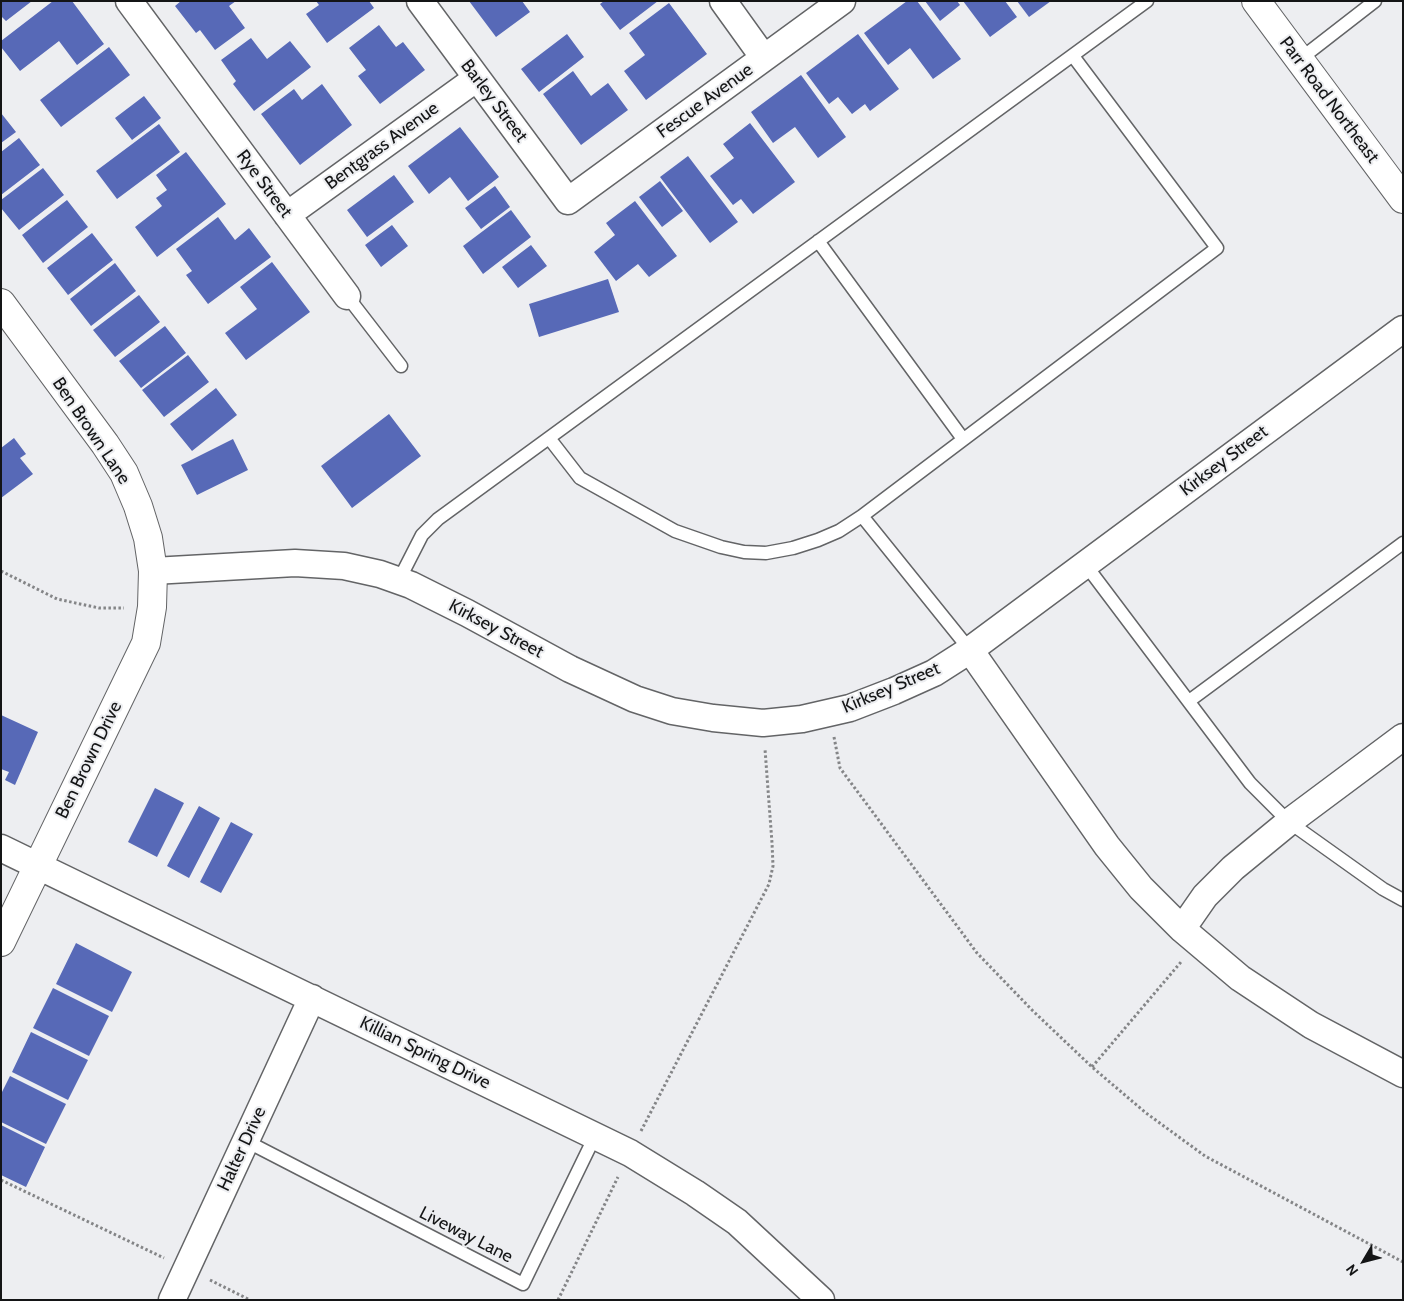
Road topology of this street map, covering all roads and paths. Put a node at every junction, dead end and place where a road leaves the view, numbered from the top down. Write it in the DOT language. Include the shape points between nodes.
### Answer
graph roads {
  1 [pos="129,1"];
  2 [pos="420,1"];
  3 [pos="723,1"];
  4 [pos="842,1"];
  5 [pos="1147,1"];
  6 [pos="1256,1"];
  7 [pos="1375,1"];
  8 [pos="1073,56"];
  9 [pos="764,58"];
  10 [pos="1299,60"];
  11 [pos="476,78"];
  12 [pos="1403,199"];
  13 [pos="568,201"];
  14 [pos="287,215"];
  15 [pos="818,241"];
  16 [pos="347,296"];
  17 [pos="1,304"];
  18 [pos="1403,329"];
  19 [pos="401,366"];
  20 [pos="549,438"];
  21 [pos="963,439"];
  22 [pos="862,516"];
  23 [pos="1403,543"];
  24 [pos="1085,564"];
  25 [pos="1,571"];
  26 [pos="153,571"];
  27 [pos="399,580"];
  28 [pos="152,607"];
  29 [pos="970,650"];
  30 [pos="1189,701"];
  31 [pos="830,713"];
  32 [pos="763,723"];
  33 [pos="1403,737"];
  34 [pos="1289,822"];
  35 [pos="1,848"];
  36 [pos="37,865"];
  37 [pos="1403,900"];
  38 [pos="1190,936"];
  39 [pos="1,942"];
  40 [pos="312,998"];
  41 [pos="1092,1067"];
  42 [pos="1403,1074"];
  43 [pos="595,1136"];
  44 [pos="246,1141"];
  45 [pos="630,1153"];
  46 [pos="1,1180"];
  47 [pos="1403,1262"];
  48 [pos="186,1269"];
  49 [pos="172,1300"];
  50 [pos="250,1300"];
  51 [pos="558,1300"];
  52 [pos="821,1300"];
  1 -- 14 [label="street, Rye Street"];
  2 -- 11 [label="street, Barley Street"];
  3 -- 9 [label="street"];
  4 -- 9 [label="street, Fescue Avenue"];
  5 -- 8 [label="lane"];
  6 -- 10 [label="street, Parr Road Northeast"];
  7 -- 10 [label="lane"];
  8 -- 15 [label="lane"];
  8 -- 21 [label="lane" via="1217,248"];
  9 -- 13 [label="street, Fescue Avenue"];
  10 -- 12 [label="street, Parr Road Northeast"];
  11 -- 13 [label="street, Barley Street"];
  11 -- 14 [label="street, Bentgrass Avenue"];
  14 -- 16 [label="street, Rye Street"];
  15 -- 20 [label="lane"];
  15 -- 21 [label="lane"];
  16 -- 19 [label="lane, Rye Street"];
  17 -- 26 [label="street, Ben Brown Lane" via="124,473 148,538"];
  18 -- 24 [label="street, Kirksey Street"];
  20 -- 22 [label="lane" via="580,478 674,532 722,547 766,553 793,548 839,531"];
  20 -- 27 [label="lane" via="438,519 422,535"];
  21 -- 22 [label="lane"];
  22 -- 29 [label="lane"];
  23 -- 30 [label="lane"];
  24 -- 29 [label="street, Kirksey Street"];
  24 -- 30 [label="lane"];
  25 -- 28 [label="path" via="56,599 99,608"];
  26 -- 27 [label="street, Kirksey Street" via="296,563 344,566"];
  26 -- 28 [label="street, Ben Brown Drive"];
  27 -- 32 [label="street, Kirksey Street" via="635,699 672,711"];
  28 -- 36 [label="street, Ben Brown Drive" via="146,643"];
  29 -- 31 [label="street, Kirksey Street" via="934,673 850,708"];
  29 -- 38 [label="street" via="1107,846 1141,888"];
  30 -- 34 [label="lane" via="1250,783"];
  31 -- 32 [label="street, Kirksey Street"];
  31 -- 41 [label="path" via="840,768 868,806 977,953"];
  32 -- 45 [label="path" via="773,866 769,884"];
  33 -- 34 [label="street"];
  34 -- 37 [label="lane"];
  34 -- 38 [label="street" via="1233,868 1205,896"];
  35 -- 36 [label="street, Killian Spring Drive"];
  36 -- 39 [label="street, Ben Brown Drive"];
  36 -- 40 [label="street, Killian Spring Drive"];
  38 -- 41 [label="path"];
  38 -- 42 [label="street" via="1240,978 1311,1025"];
  40 -- 43 [label="street, Killian Spring Drive"];
  40 -- 44 [label="street, Halter Drive"];
  41 -- 47 [label="path" via="1205,1156"];
  43 -- 44 [label="lane, Liveway Lane" via="522,1284"];
  43 -- 45 [label="street, Killian Spring Drive"];
  44 -- 48 [label="street, Halter Drive"];
  45 -- 51 [label="path"];
  45 -- 52 [label="street, Killian Spring Drive" via="737,1222"];
  46 -- 48 [label="path"];
  48 -- 49 [label="street, Halter Drive"];
  48 -- 50 [label="path"];
}
